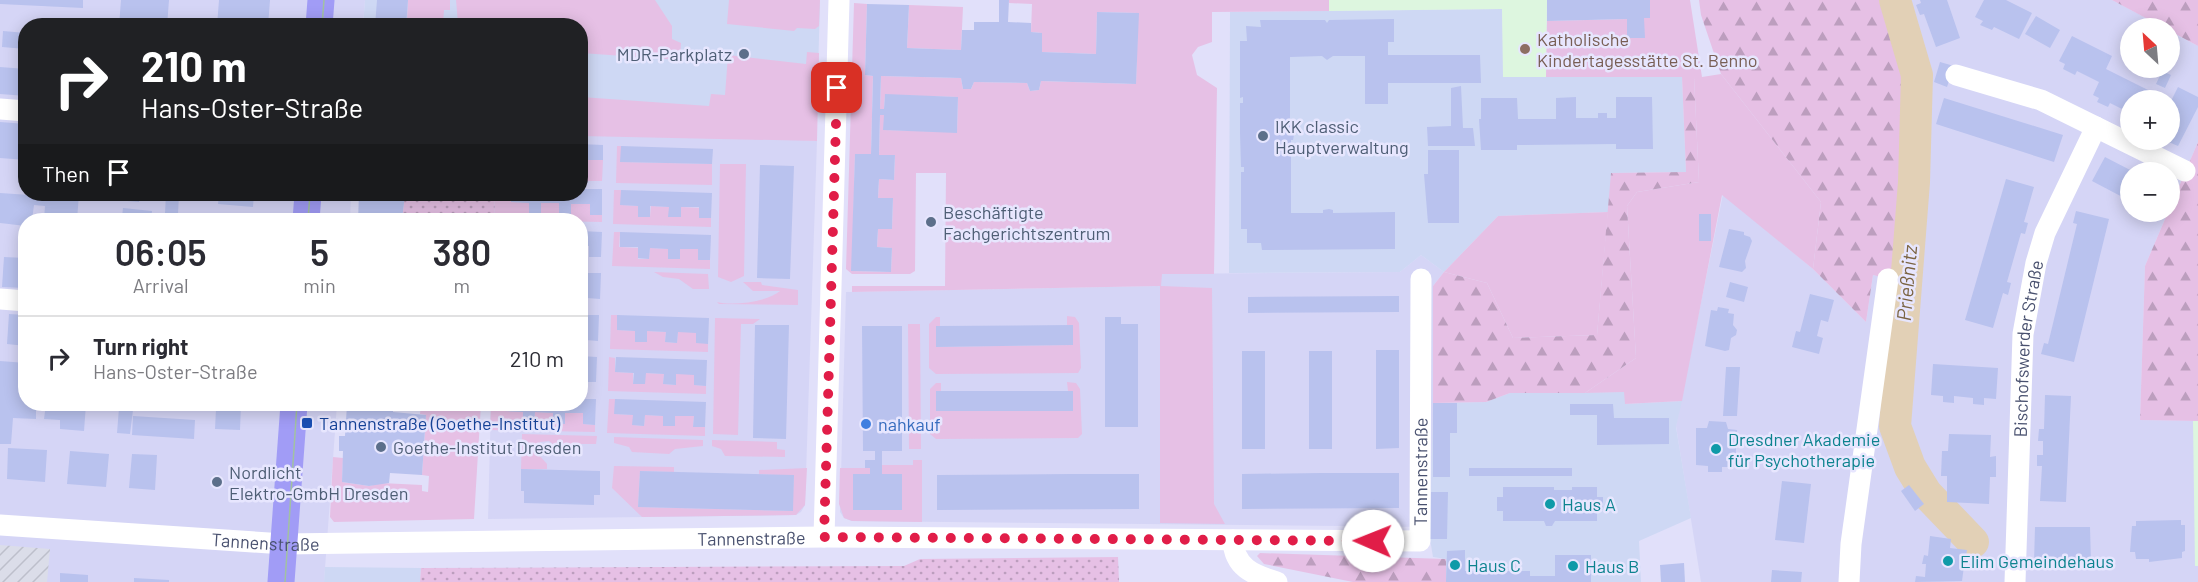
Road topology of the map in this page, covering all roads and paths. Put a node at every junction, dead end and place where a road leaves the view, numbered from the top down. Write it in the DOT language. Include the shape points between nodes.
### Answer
graph roads {
  1 [pos="321,0"];
  2 [pos="839,0"];
  3 [pos="320,18"];
  4 [pos="1956,75"];
  5 [pos="0,109"];
  6 [pos="18,110"];
  7 [pos="2096,127"];
  8 [pos="2185,171"];
  9 [pos="1421,279"];
  10 [pos="1888,279"];
  11 [pos="0,299"];
  12 [pos="18,300"];
  13 [pos="294,411"];
  14 [pos="0,525"];
  15 [pos="824,537"];
  16 [pos="1233,540"];
  17 [pos="284,544"];
  18 [pos="281,582"];
  19 [pos="1277,582"];
  20 [pos="1849,582"];
  21 [pos="2015,582"];
  1 -- 3 [label="main road"];
  2 -- 15 [label="street"];
  4 -- 7 [label="street" via="2041,100"];
  5 -- 6 [label="street"];
  7 -- 8 [label="street"];
  7 -- 21 [label="street, Bischofswerder Straße" via="2045,233 2023,334"];
  9 -- 16 [label="street, Tannenstraße" via="1420,541"];
  10 -- 20 [label="street"];
  11 -- 12 [label="street"];
  13 -- 17 [label="main road"];
  14 -- 17 [label="street, Tannenstraße"];
  15 -- 16 [label="street, Tannenstraße"];
  15 -- 17 [label="street, Tannenstraße"];
  16 -- 19 [label="street" via="1233,551 1241,565 1252,574"];
  17 -- 18 [label="main road"];
}
